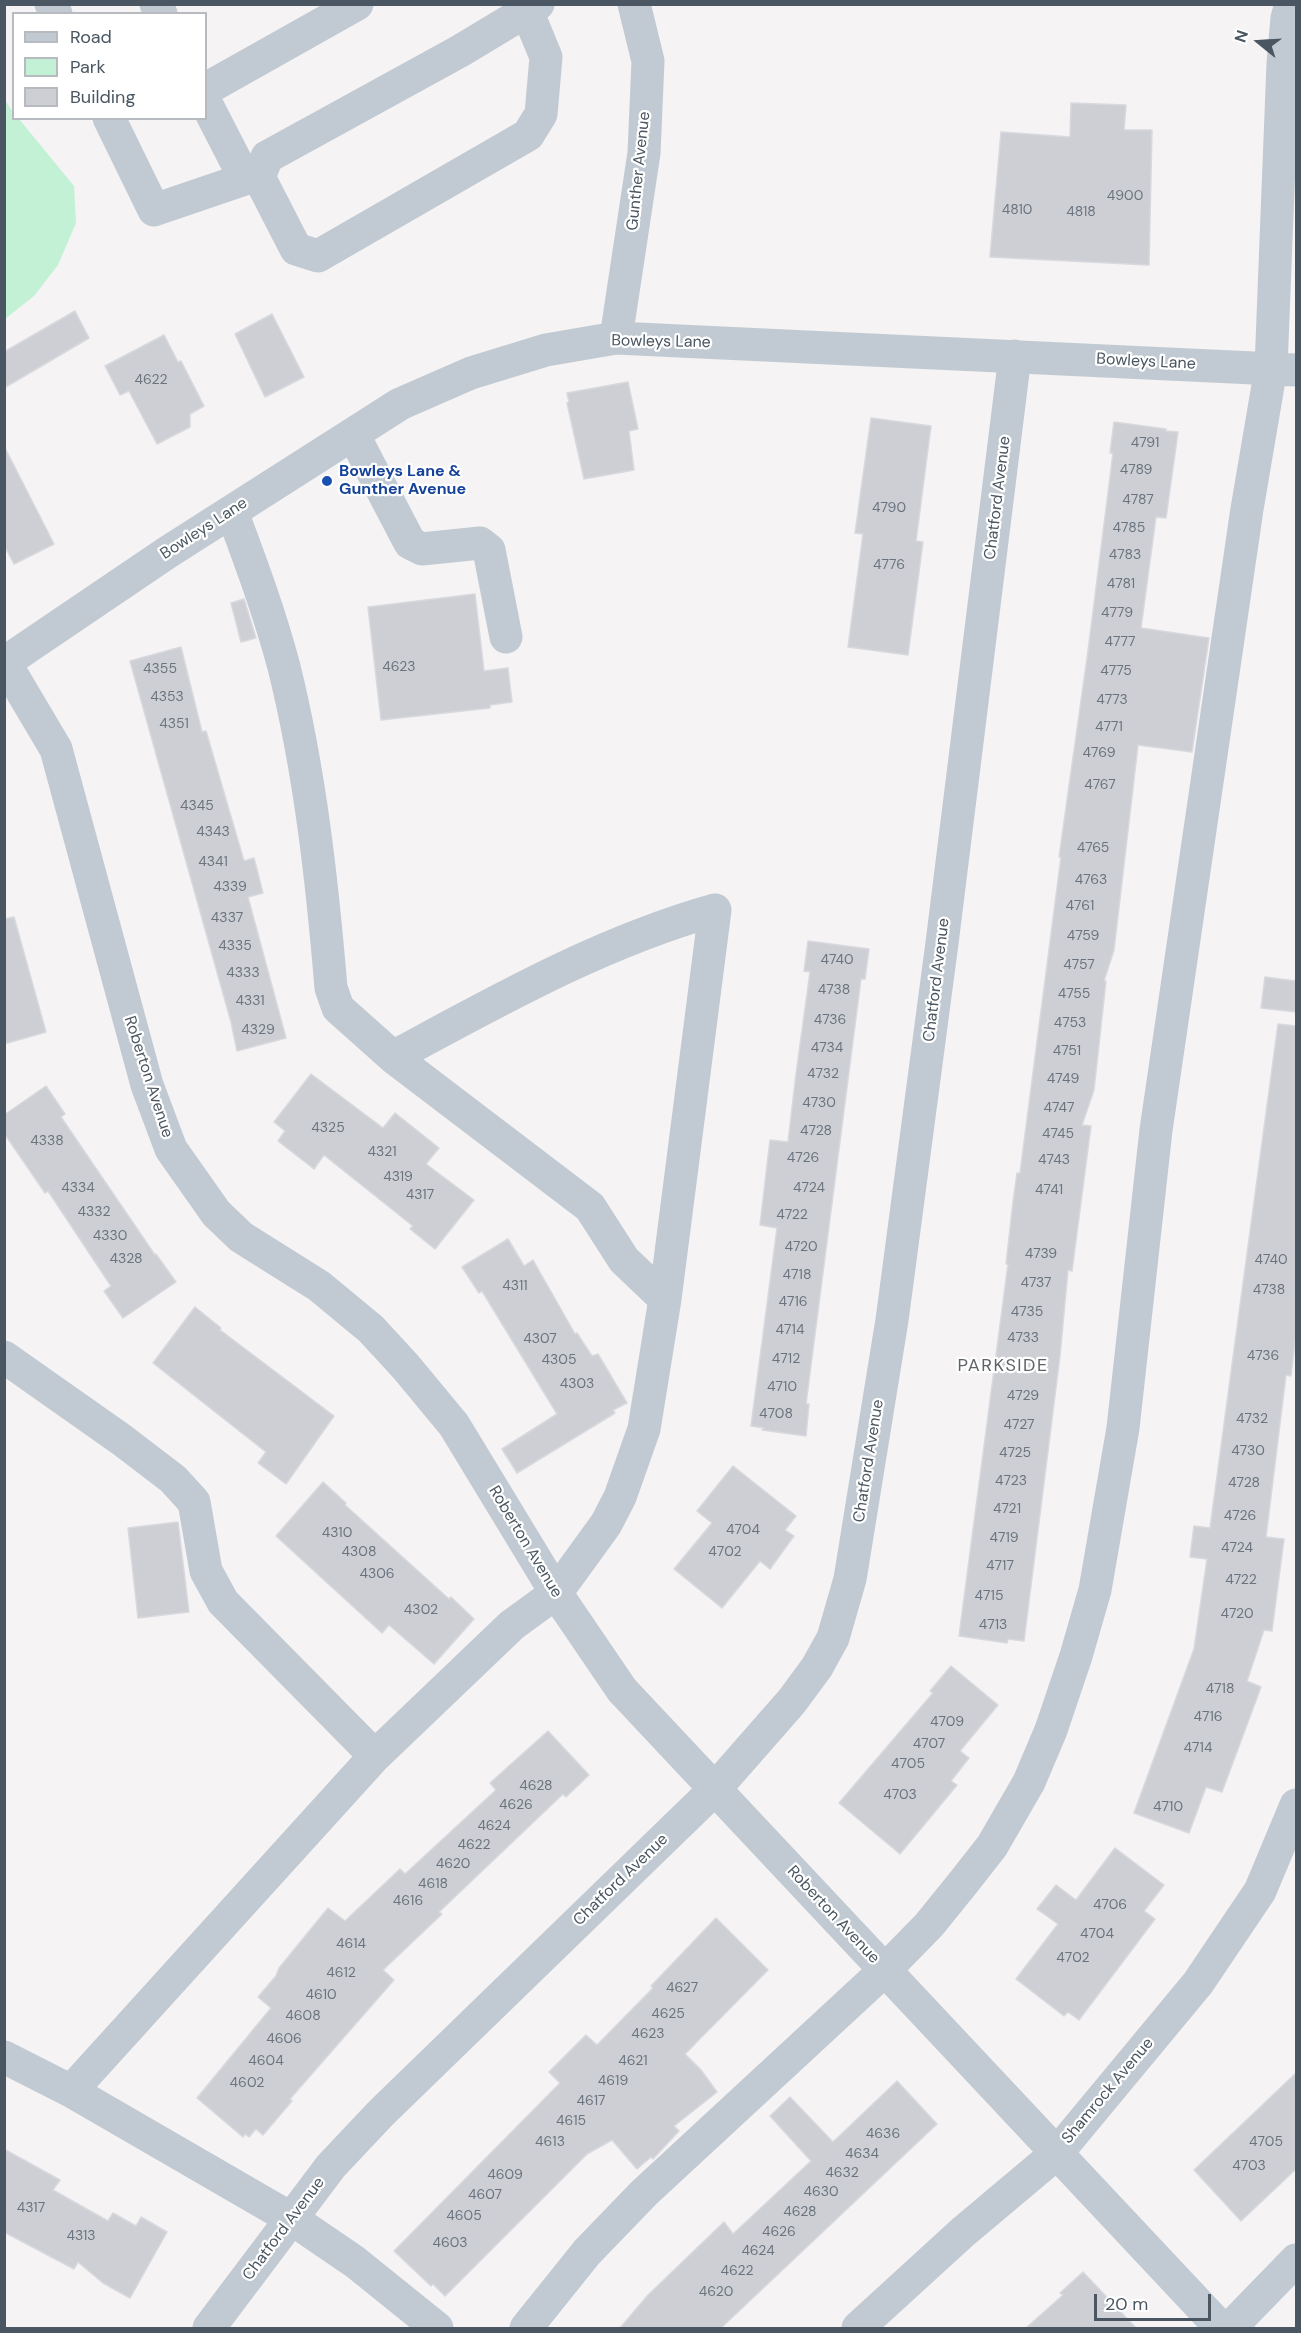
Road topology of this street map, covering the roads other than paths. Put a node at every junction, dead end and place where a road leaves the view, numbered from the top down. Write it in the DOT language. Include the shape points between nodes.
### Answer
graph roads {
  1 [pos="357,4"];
  2 [pos="634,4"];
  3 [pos="1291,4"];
  4 [pos="532,8"];
  5 [pos="1290,63"];
  6 [pos="207,88"];
  7 [pos="207,105"];
  8 [pos="110,120"];
  9 [pos="252,178"];
  10 [pos="616,338"];
  11 [pos="1015,356"];
  12 [pos="1284,369"];
  13 [pos="353,434"];
  14 [pos="231,512"];
  15 [pos="506,637"];
  16 [pos="5,663"];
  17 [pos="393,1057"];
  18 [pos="665,1299"];
  19 [pos="4,1357"];
  20 [pos="556,1593"];
  21 [pos="375,1756"];
  22 [pos="714,1790"];
  23 [pos="1296,1805"];
  24 [pos="885,1970"];
  25 [pos="4,2057"];
  26 [pos="71,2091"];
  27 [pos="1057,2153"];
  28 [pos="292,2218"];
  29 [pos="1296,2260"];
  30 [pos="209,2328"];
  31 [pos="438,2328"];
  32 [pos="526,2328"];
  33 [pos="858,2328"];
  34 [pos="1221,2328"];
  35 [pos="1230,2328"];
  1 -- 6 [label="street"];
  2 -- 10 [label="street, Gunther Avenue" via="648,61 644,153"];
  3 -- 5 [label="street" via="1287,18"];
  4 -- 9 [label="street" via="267,157"];
  4 -- 9 [label="street" via="546,57 541,114 528,135 318,256 296,249"];
  5 -- 12 [label="street"];
  7 -- 9 [label="street"];
  8 -- 9 [label="street" via="154,210"];
  10 -- 11 [label="street, Bowleys Lane"];
  10 -- 13 [label="street, Bowleys Lane" via="546,350 471,373 400,404"];
  11 -- 12 [label="street, Bowleys Lane"];
  11 -- 22 [label="street, Chatford Avenue" via="893,1308 850,1579 833,1638 817,1667"];
  12 -- 24 [label="street" via="1247,509 1156,1130 1123,1428 1095,1590 1051,1730 1013,1813 929,1925"];
  13 -- 14 [label="street, Bowleys Lane"];
  13 -- 15 [label="street" via="410,543 422,549 480,543 489,550"];
  14 -- 16 [label="street, Bowleys Lane"];
  14 -- 17 [label="street" via="262,593 284,667 317,844 331,988 338,1008"];
  16 -- 20 [label="street, Roberton Avenue" via="56,749 147,1085 171,1149 216,1213 241,1237 319,1286 371,1329 406,1367 454,1425"];
  17 -- 18 [label="street" via="590,1207 624,1260"];
  17 -- 18 [label="street" via="544,976 678,920 715,910"];
  18 -- 20 [label="street" via="644,1429 620,1497 606,1524"];
  19 -- 21 [label="street" via="173,1479 194,1502 206,1571 223,1602"];
  20 -- 21 [label="street" via="512,1625"];
  20 -- 22 [label="street, Roberton Avenue" via="622,1690"];
  21 -- 26 [label="street"];
  22 -- 24 [label="street, Roberton Avenue"];
  22 -- 28 [label="street, Chatford Avenue" via="381,2113 332,2166"];
  23 -- 27 [label="street, Shamrock Avenue" via="1260,1891 1198,1983"];
  24 -- 27 [label="street, Roberton Avenue"];
  24 -- 32 [label="street" via="644,2193 587,2252"];
  25 -- 26 [label="street"];
  26 -- 28 [label="street"];
  27 -- 33 [label="street, Shamrock Avenue"];
  27 -- 34 [label="street, Roberton Avenue"];
  28 -- 30 [label="street, Chatford Avenue"];
  28 -- 31 [label="street"];
  29 -- 35 [label="street"];
}
